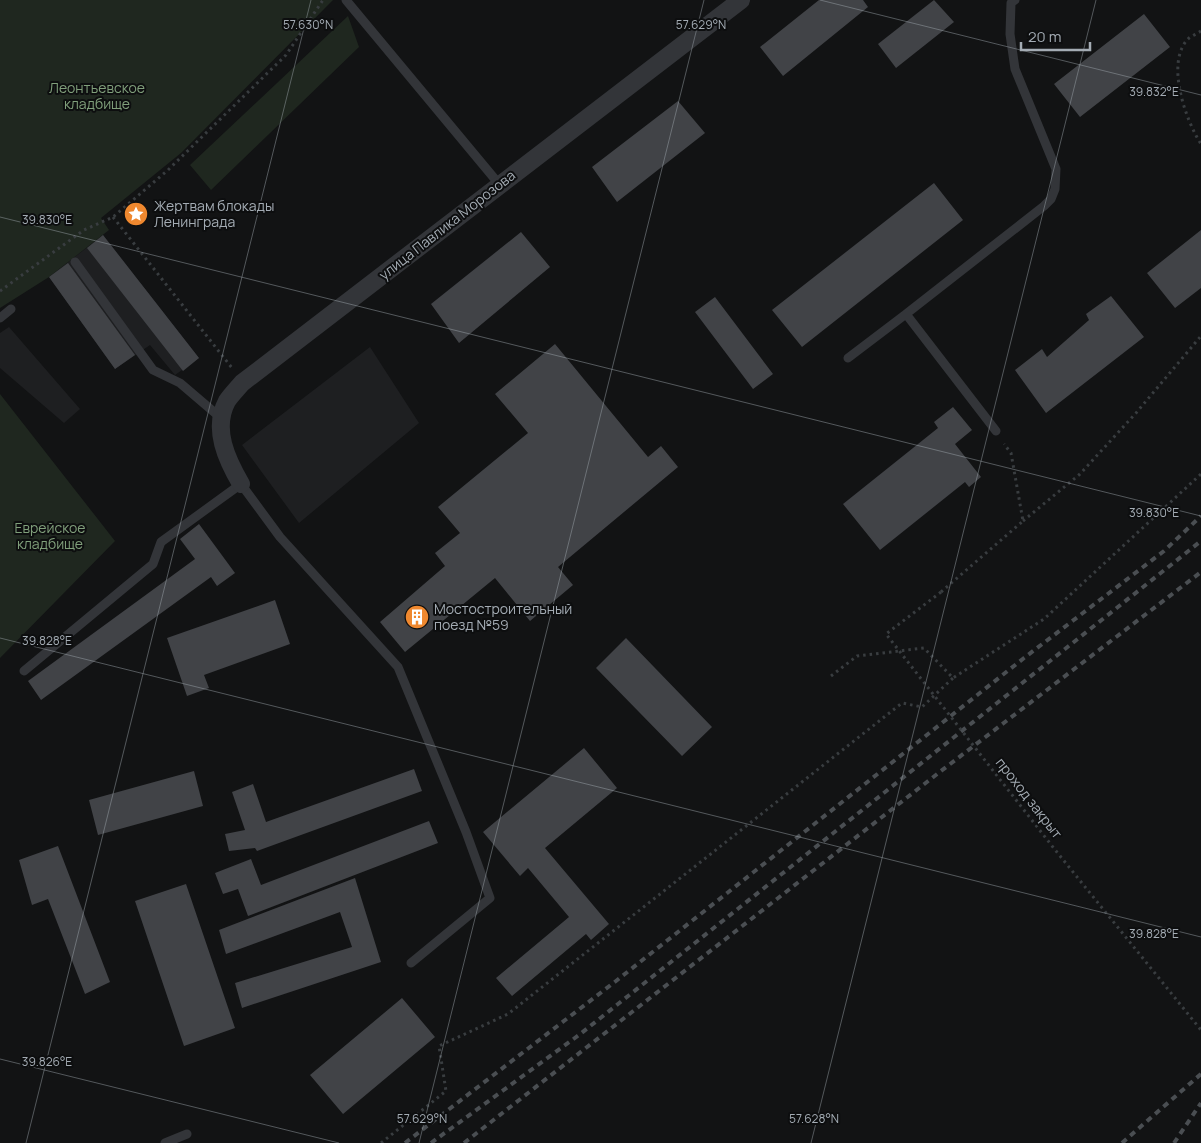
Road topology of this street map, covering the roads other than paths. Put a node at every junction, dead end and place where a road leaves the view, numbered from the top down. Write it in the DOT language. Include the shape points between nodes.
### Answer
graph roads {
  1 [pos="346,0"];
  2 [pos="741,0"];
  3 [pos="1011,1"];
  4 [pos="500,184"];
  5 [pos="76,262"];
  6 [pos="12,309"];
  7 [pos="906,314"];
  8 [pos="0,318"];
  9 [pos="848,358"];
  10 [pos="221,418"];
  11 [pos="996,431"];
  12 [pos="241,484"];
  13 [pos="24,671"];
  14 [pos="411,963"];
  15 [pos="187,1134"];
  16 [pos="165,1143"];
  1 -- 4 [label="lane"];
  2 -- 4 [label="street, улица Павлика Морозова"];
  3 -- 7 [label="lane" via="1010,34 1015,69 1056,169 1055,190 1044,206"];
  4 -- 10 [label="street, улица Павлика Морозова" via="242,383 227,401"];
  5 -- 10 [label="lane" via="152,370 180,382"];
  6 -- 8 [label="lane"];
  7 -- 9 [label="lane"];
  7 -- 11 [label="lane"];
  10 -- 12 [label="street, улица Павлика Морозова" via="221,435 228,463"];
  12 -- 13 [label="lane" via="161,542 153,564"];
  12 -- 14 [label="lane" via="280,537 398,667 490,898"];
  15 -- 16 [label="lane"];
}
